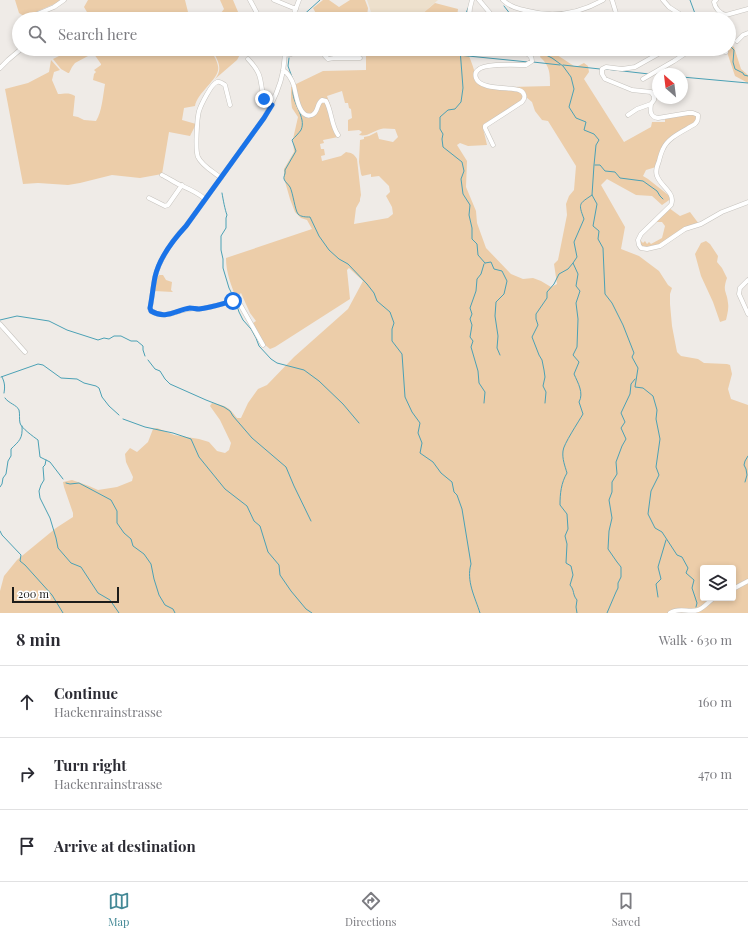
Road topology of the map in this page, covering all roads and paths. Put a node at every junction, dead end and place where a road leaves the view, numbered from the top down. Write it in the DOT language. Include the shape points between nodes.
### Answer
graph roads {
  1 [pos="64,0"];
  2 [pos="250,0"];
  3 [pos="274,0"];
  4 [pos="299,0"];
  5 [pos="472,0"];
  6 [pos="479,0"];
  7 [pos="503,0"];
  8 [pos="603,0"];
  9 [pos="612,0"];
  10 [pos="663,0"];
  11 [pos="716,0"];
  12 [pos="296,9"];
  13 [pos="748,9"];
  14 [pos="42,12"];
  15 [pos="256,12"];
  16 [pos="295,12"];
  17 [pos="470,12"];
  18 [pos="489,12"];
  19 [pos="530,12"];
  20 [pos="573,12"];
  21 [pos="616,12"];
  22 [pos="677,12"];
  23 [pos="720,12"];
  24 [pos="736,12"];
  25 [pos="748,33"];
  26 [pos="738,41"];
  27 [pos="13,56"];
  28 [pos="285,56"];
  29 [pos="325,56"];
  30 [pos="531,56"];
  31 [pos="655,56"];
  32 [pos="682,56"];
  33 [pos="360,58"];
  34 [pos="248,59"];
  35 [pos="0,68"];
  36 [pos="283,70"];
  37 [pos="643,79"];
  38 [pos="651,104"];
  39 [pos="230,105"];
  40 [pos="272,105"];
  41 [pos="628,114"];
  42 [pos="338,135"];
  43 [pos="493,145"];
  44 [pos="162,175"];
  45 [pos="221,178"];
  46 [pos="182,185"];
  47 [pos="149,198"];
  48 [pos="205,199"];
  49 [pos="748,202"];
  50 [pos="748,280"];
  51 [pos="748,314"];
  52 [pos="0,324"];
  53 [pos="263,344"];
  54 [pos="25,352"];
  55 [pos="748,581"];
  56 [pos="736,587"];
  57 [pos="710,601"];
  58 [pos="670,613"];
  1 -- 14 [label="street"];
  2 -- 15 [label="street"];
  3 -- 12 [label="street"];
  4 -- 12 [label="street"];
  5 -- 17 [label="street"];
  6 -- 18 [label="street"];
  7 -- 19 [label="street" via="512,7"];
  8 -- 20 [label="street"];
  9 -- 21 [label="street"];
  10 -- 22 [label="street"];
  11 -- 23 [label="street" via="715,6"];
  12 -- 16 [label="street"];
  13 -- 24 [label="street"];
  25 -- 26 [label="street"];
  27 -- 35 [label="street"];
  28 -- 36 [label="street"];
  29 -- 33 [label="street" via="328,59"];
  30 -- 43 [label="street" via="532,61 526,65 486,66 478,69 475,75 481,84 519,90 525,95 522,102 485,126"];
  31 -- 38 [label="street" via="635,67 622,69 606,66 602,70 605,79 632,90 652,93 655,99"];
  32 -- 37 [label="street"];
  34 -- 40 [label="street" via="260,74 265,102"];
  36 -- 40 [label="street"];
  36 -- 42 [label="street" via="291,80 298,104 304,114 313,115 319,102 326,102"];
  38 -- 41 [label="street"];
  38 -- 49 [label="street" via="651,114 654,118 693,112 698,115 698,122 667,142 662,149 656,174 673,198 671,205 641,234 638,240 640,246 647,249 660,246 684,229 701,224"];
  39 -- 45 [label="street" via="225,85 216,82 198,113 198,158"];
  40 -- 45 [label="street"];
  44 -- 46 [label="street"];
  45 -- 48 [label="street"];
  46 -- 47 [label="street" via="168,205"];
  46 -- 48 [label="street"];
  48 -- 53 [label="street" via="158,267 151,311 162,315 172,314 189,308 207,308 237,299"];
  50 -- 51 [label="street" via="739,290"];
  52 -- 54 [label="street"];
  55 -- 56 [label="street"];
  57 -- 58 [label="street" via="698,610 678,610"];
}
